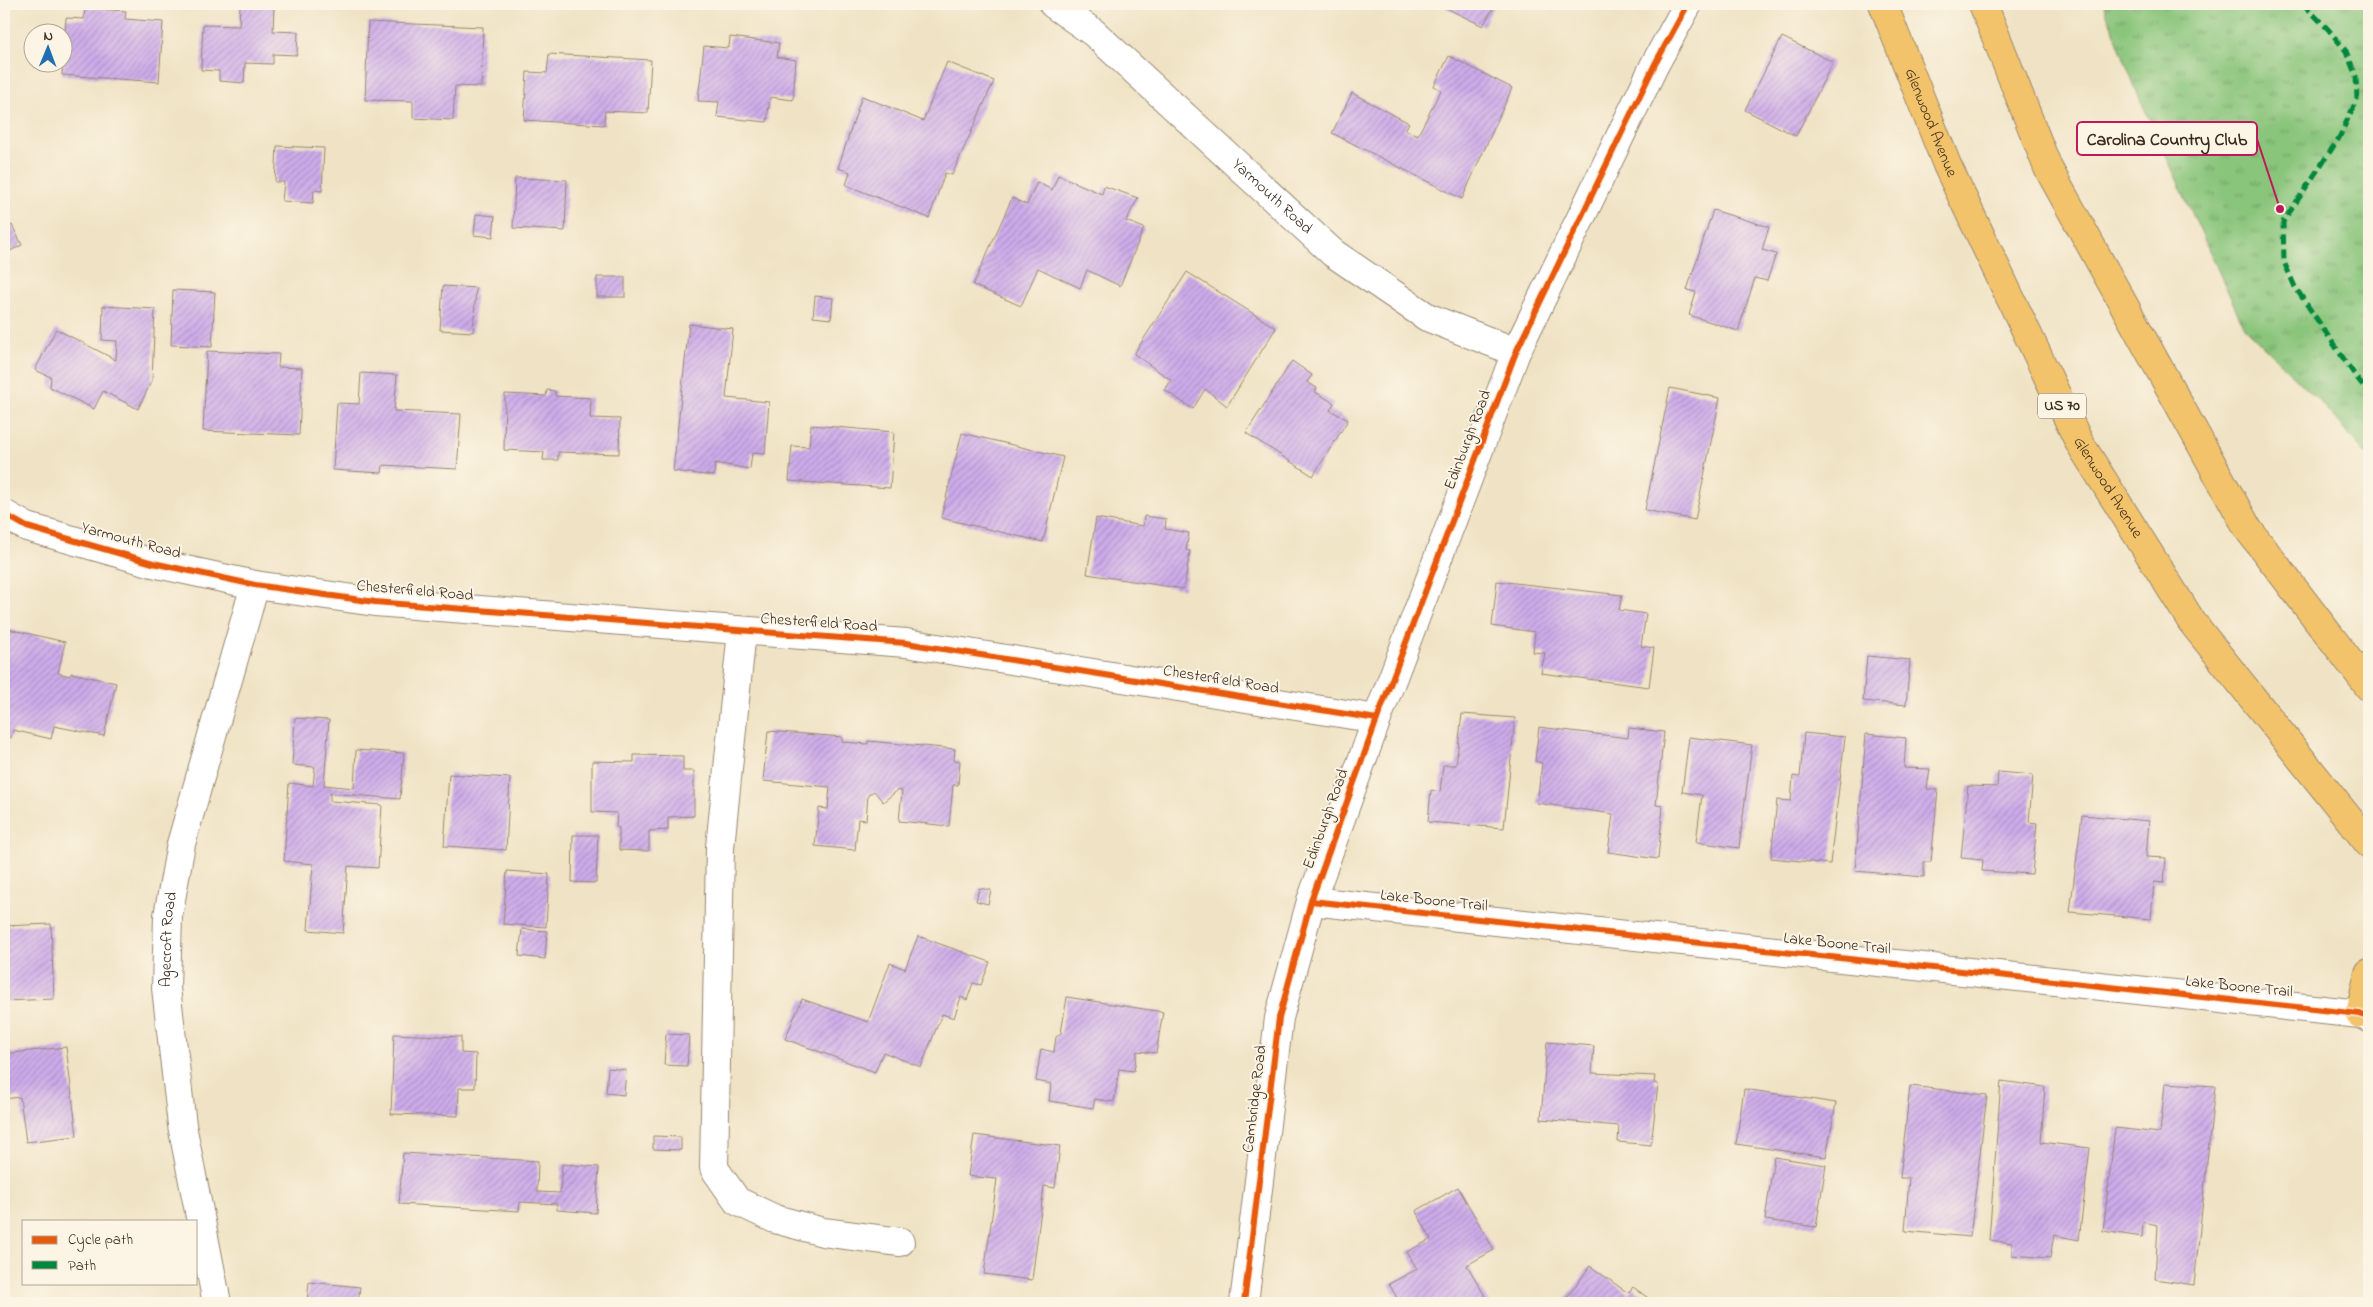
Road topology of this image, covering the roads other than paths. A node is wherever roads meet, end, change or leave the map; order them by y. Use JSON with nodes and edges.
{"nodes":[{"id":1,"x":1053,"y":4,"type":"edge"},
{"id":2,"x":1688,"y":4,"type":"edge"},
{"id":3,"x":1883,"y":4,"type":"edge"},
{"id":4,"x":1983,"y":4,"type":"edge"},
{"id":5,"x":1516,"y":352,"type":"junction"},
{"id":6,"x":4,"y":514,"type":"edge"},
{"id":7,"x":255,"y":585,"type":"junction"},
{"id":8,"x":742,"y":631,"type":"junction"},
{"id":9,"x":2369,"y":687,"type":"edge"},
{"id":10,"x":1377,"y":719,"type":"junction"},
{"id":11,"x":2369,"y":844,"type":"edge"},
{"id":12,"x":1311,"y":902,"type":"junction"},
{"id":13,"x":2369,"y":973,"type":"edge"},
{"id":14,"x":2364,"y":1016,"type":"edge"},
{"id":15,"x":900,"y":1242,"type":"dead end"},
{"id":16,"x":217,"y":1303,"type":"edge"},
{"id":17,"x":1244,"y":1303,"type":"edge"}],
"edges":[{"from":1,"to":5,"type":"street","name":"Yarmouth Road"},
{"from":2,"to":5,"type":"street","name":"Edinburgh Road"},
{"from":3,"to":11,"type":"main road","name":"Glenwood Avenue","number":"US 70"},
{"from":4,"to":9,"type":"main road"},
{"from":5,"to":10,"type":"street","name":"Edinburgh Road"},
{"from":6,"to":7,"type":"street","name":"Yarmouth Road"},
{"from":7,"to":8,"type":"street","name":"Chesterfield Road"},
{"from":7,"to":16,"type":"street","name":"Agecroft Road"},
{"from":8,"to":10,"type":"street","name":"Chesterfield Road"},
{"from":8,"to":15,"type":"street"},
{"from":10,"to":12,"type":"street","name":"Edinburgh Road"},
{"from":12,"to":14,"type":"street","name":"Lake Boone Trail"},
{"from":12,"to":17,"type":"street","name":"Cambridge Road"},
{"from":13,"to":14,"type":"main road"}]}
